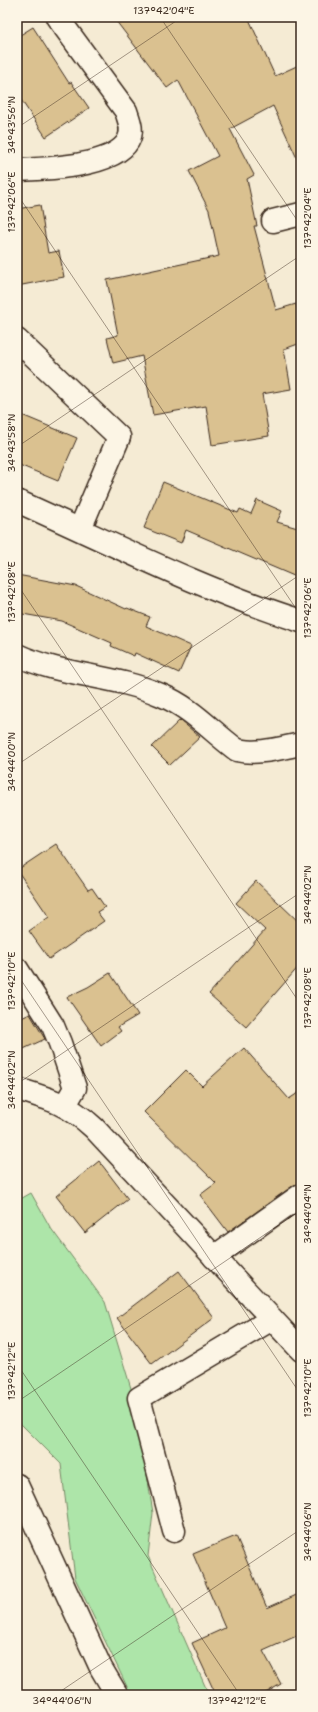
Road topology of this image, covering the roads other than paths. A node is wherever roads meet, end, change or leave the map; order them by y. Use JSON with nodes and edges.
{"nodes":[{"id":1,"x":57,"y":17,"type":"edge"},
{"id":2,"x":17,"y":170,"type":"edge"},
{"id":3,"x":301,"y":214,"type":"edge"},
{"id":4,"x":273,"y":221,"type":"dead end"},
{"id":5,"x":17,"y":340,"type":"edge"},
{"id":6,"x":17,"y":501,"type":"edge"},
{"id":7,"x":80,"y":529,"type":"junction"},
{"id":8,"x":301,"y":621,"type":"edge"},
{"id":9,"x":17,"y":655,"type":"edge"},
{"id":10,"x":301,"y":744,"type":"edge"},
{"id":11,"x":17,"y":969,"type":"edge"},
{"id":12,"x":17,"y":1089,"type":"edge"},
{"id":13,"x":65,"y":1105,"type":"junction"},
{"id":14,"x":301,"y":1195,"type":"edge"},
{"id":15,"x":214,"y":1257,"type":"junction"},
{"id":16,"x":272,"y":1319,"type":"junction"},
{"id":17,"x":301,"y":1350,"type":"edge"},
{"id":18,"x":17,"y":1485,"type":"edge"},
{"id":19,"x":174,"y":1531,"type":"dead end"},
{"id":20,"x":117,"y":1695,"type":"edge"}],
"edges":[{"from":1,"to":2,"type":"street"},
{"from":3,"to":4,"type":"street"},
{"from":5,"to":7,"type":"street"},
{"from":6,"to":7,"type":"street"},
{"from":7,"to":8,"type":"street"},
{"from":9,"to":10,"type":"street"},
{"from":11,"to":13,"type":"street"},
{"from":12,"to":13,"type":"street"},
{"from":13,"to":15,"type":"street"},
{"from":14,"to":15,"type":"street"},
{"from":15,"to":16,"type":"street"},
{"from":16,"to":17,"type":"street"},
{"from":16,"to":19,"type":"street"},
{"from":18,"to":20,"type":"street"}]}
